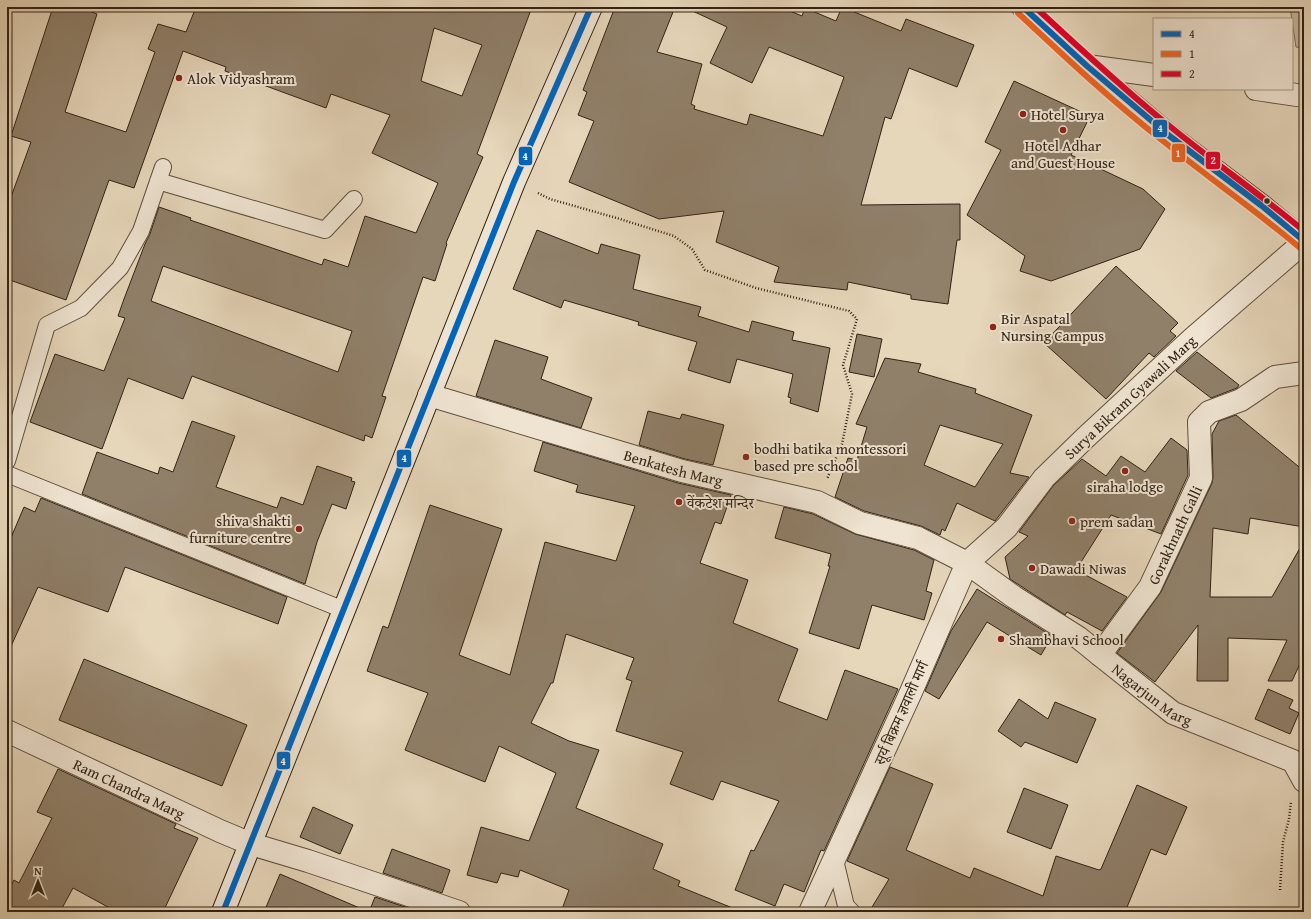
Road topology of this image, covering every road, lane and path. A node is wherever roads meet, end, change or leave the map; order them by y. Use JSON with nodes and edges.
{"nodes":[{"id":1,"x":591,"y":7,"type":"edge"},
{"id":2,"x":1023,"y":7,"type":"edge"},
{"id":3,"x":1087,"y":66,"type":"junction"},
{"id":4,"x":1153,"y":75,"type":"edge"},
{"id":5,"x":1263,"y":90,"type":"edge"},
{"id":6,"x":1304,"y":96,"type":"edge"},
{"id":7,"x":514,"y":182,"type":"junction"},
{"id":8,"x":354,"y":199,"type":"dead end"},
{"id":9,"x":1304,"y":241,"type":"edge"},
{"id":10,"x":1304,"y":373,"type":"edge"},
{"id":11,"x":429,"y":395,"type":"junction"},
{"id":12,"x":7,"y":461,"type":"edge"},
{"id":13,"x":7,"y":474,"type":"edge"},
{"id":14,"x":817,"y":502,"type":"junction"},
{"id":15,"x":967,"y":562,"type":"junction"},
{"id":16,"x":344,"y":610,"type":"junction"},
{"id":17,"x":1100,"y":655,"type":"junction"},
{"id":18,"x":7,"y":731,"type":"edge"},
{"id":19,"x":1304,"y":781,"type":"edge"},
{"id":20,"x":1289,"y":819,"type":"dead end"},
{"id":21,"x":251,"y":844,"type":"junction"},
{"id":22,"x":835,"y":860,"type":"junction"},
{"id":23,"x":1280,"y":890,"type":"dead end"},
{"id":24,"x":223,"y":912,"type":"edge"},
{"id":25,"x":459,"y":912,"type":"edge"},
{"id":26,"x":810,"y":912,"type":"edge"},
{"id":27,"x":852,"y":912,"type":"edge"}],
"edges":[{"from":1,"to":7,"type":"street"},
{"from":2,"to":3,"type":"highway"},
{"from":3,"to":4,"type":"street"},
{"from":3,"to":9,"type":"highway"},
{"from":5,"to":6,"type":"street"},
{"from":7,"to":11,"type":"street"},
{"from":7,"to":14,"type":"path"},
{"from":8,"to":12,"type":"lane"},
{"from":9,"to":15,"type":"street","name":"Surya Bikram Gyawali Marg"},
{"from":10,"to":17,"type":"street","name":"Gorakhnath Galli"},
{"from":11,"to":14,"type":"street","name":"Benkatesh Marg"},
{"from":11,"to":16,"type":"street"},
{"from":13,"to":16,"type":"lane"},
{"from":14,"to":15,"type":"street","name":"Benkatesh Marg"},
{"from":15,"to":17,"type":"street","name":"Nagarjun Marg"},
{"from":15,"to":22,"type":"street","name":"सूर्य बिक्रम ज्ञवाली मार्ग"},
{"from":16,"to":21,"type":"street"},
{"from":17,"to":19,"type":"street","name":"Nagarjun Marg"},
{"from":18,"to":21,"type":"street","name":"Ram Chandra Marg"},
{"from":20,"to":23,"type":"path"},
{"from":21,"to":24,"type":"street"},
{"from":21,"to":25,"type":"street","name":"Ram Chandra Marg"},
{"from":22,"to":26,"type":"street","name":"सूर्य बिक्रम ज्ञवाली मार्ग"},
{"from":22,"to":27,"type":"lane"}]}
